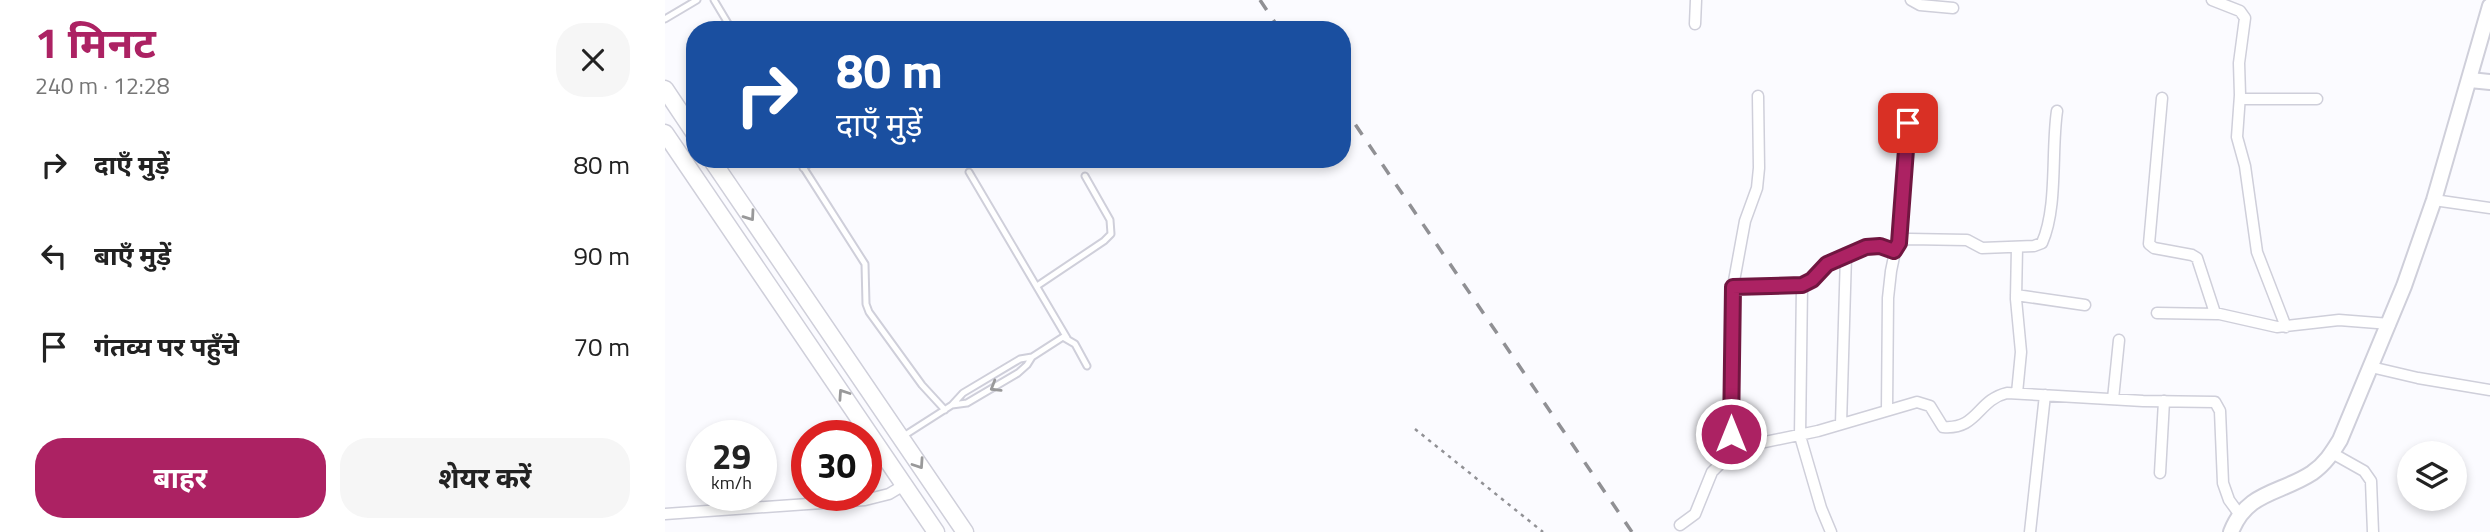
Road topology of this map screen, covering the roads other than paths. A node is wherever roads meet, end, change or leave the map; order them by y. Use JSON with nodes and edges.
{"nodes":[{"id":1,"x":697,"y":0,"type":"edge"},
{"id":2,"x":714,"y":0,"type":"edge"},
{"id":3,"x":1696,"y":0,"type":"edge"},
{"id":4,"x":1911,"y":0,"type":"edge"},
{"id":5,"x":2212,"y":0,"type":"edge"},
{"id":6,"x":2490,"y":6,"type":"edge"},
{"id":7,"x":1953,"y":8,"type":"dead end"},
{"id":8,"x":665,"y":19,"type":"edge"},
{"id":9,"x":727,"y":21,"type":"edge"},
{"id":10,"x":1695,"y":24,"type":"dead end"},
{"id":11,"x":2470,"y":80,"type":"junction"},
{"id":12,"x":2490,"y":82,"type":"edge"},
{"id":13,"x":665,"y":89,"type":"edge"},
{"id":14,"x":1759,"y":96,"type":"dead end"},
{"id":15,"x":2162,"y":97,"type":"dead end"},
{"id":16,"x":2240,"y":99,"type":"junction"},
{"id":17,"x":2317,"y":99,"type":"dead end"},
{"id":18,"x":2057,"y":111,"type":"dead end"},
{"id":19,"x":665,"y":117,"type":"edge"},
{"id":20,"x":686,"y":120,"type":"edge"},
{"id":21,"x":1908,"y":123,"type":"dead end"},
{"id":22,"x":665,"y":133,"type":"edge"},
{"id":23,"x":686,"y":148,"type":"edge"},
{"id":24,"x":686,"y":164,"type":"edge"},
{"id":25,"x":689,"y":168,"type":"edge"},
{"id":26,"x":699,"y":168,"type":"edge"},
{"id":27,"x":717,"y":168,"type":"edge"},
{"id":28,"x":803,"y":168,"type":"edge"},
{"id":29,"x":969,"y":172,"type":"dead end"},
{"id":30,"x":1085,"y":176,"type":"dead end"},
{"id":31,"x":2434,"y":200,"type":"junction"},
{"id":32,"x":2490,"y":208,"type":"edge"},
{"id":33,"x":1896,"y":247,"type":"junction"},
{"id":34,"x":2017,"y":247,"type":"junction"},
{"id":35,"x":1846,"y":255,"type":"junction"},
{"id":36,"x":1802,"y":285,"type":"junction"},
{"id":37,"x":769,"y":286,"type":"junction"},
{"id":38,"x":1037,"y":286,"type":"junction"},
{"id":39,"x":1733,"y":287,"type":"junction"},
{"id":40,"x":2016,"y":295,"type":"junction"},
{"id":41,"x":2085,"y":305,"type":"dead end"},
{"id":42,"x":2157,"y":313,"type":"dead end"},
{"id":43,"x":2217,"y":314,"type":"junction"},
{"id":44,"x":2390,"y":324,"type":"junction"},
{"id":45,"x":2287,"y":327,"type":"junction"},
{"id":46,"x":1067,"y":338,"type":"junction"},
{"id":47,"x":2119,"y":340,"type":"dead end"},
{"id":48,"x":1032,"y":357,"type":"junction"},
{"id":49,"x":1087,"y":366,"type":"dead end"},
{"id":50,"x":2371,"y":367,"type":"junction"},
{"id":51,"x":2490,"y":390,"type":"edge"},
{"id":52,"x":2017,"y":393,"type":"junction"},
{"id":53,"x":2045,"y":396,"type":"junction"},
{"id":54,"x":2113,"y":399,"type":"junction"},
{"id":55,"x":2164,"y":401,"type":"junction"},
{"id":56,"x":952,"y":405,"type":"junction"},
{"id":57,"x":945,"y":410,"type":"junction"},
{"id":58,"x":1887,"y":410,"type":"junction"},
{"id":59,"x":1841,"y":424,"type":"junction"},
{"id":60,"x":1800,"y":436,"type":"junction"},
{"id":61,"x":901,"y":438,"type":"junction"},
{"id":62,"x":1729,"y":453,"type":"junction"},
{"id":63,"x":2332,"y":453,"type":"junction"},
{"id":64,"x":2160,"y":473,"type":"dead end"},
{"id":65,"x":904,"y":485,"type":"junction"},
{"id":66,"x":665,"y":514,"type":"edge"},
{"id":67,"x":2240,"y":515,"type":"junction"},
{"id":68,"x":1680,"y":525,"type":"dead end"},
{"id":69,"x":936,"y":532,"type":"edge"},
{"id":70,"x":965,"y":532,"type":"edge"},
{"id":71,"x":1831,"y":532,"type":"edge"},
{"id":72,"x":2030,"y":532,"type":"edge"},
{"id":73,"x":2231,"y":532,"type":"edge"},
{"id":74,"x":2373,"y":532,"type":"edge"}],
"edges":[{"from":1,"to":8,"type":"lane"},
{"from":2,"to":9,"type":"lane"},
{"from":3,"to":10,"type":"street"},
{"from":4,"to":7,"type":"street"},
{"from":5,"to":16,"type":"street"},
{"from":6,"to":11,"type":"street"},
{"from":11,"to":12,"type":"street"},
{"from":11,"to":31,"type":"street"},
{"from":13,"to":20,"type":"main road"},
{"from":14,"to":39,"type":"street"},
{"from":15,"to":43,"type":"street"},
{"from":16,"to":17,"type":"street"},
{"from":16,"to":45,"type":"street"},
{"from":18,"to":34,"type":"street"},
{"from":19,"to":23,"type":"main road"},
{"from":21,"to":33,"type":"street"},
{"from":22,"to":24,"type":"main road"},
{"from":25,"to":37,"type":"main road"},
{"from":26,"to":37,"type":"main road"},
{"from":27,"to":61,"type":"main road","one_way":true},
{"from":28,"to":57,"type":"lane"},
{"from":29,"to":38,"type":"lane"},
{"from":30,"to":38,"type":"lane"},
{"from":31,"to":32,"type":"street"},
{"from":31,"to":44,"type":"street"},
{"from":33,"to":34,"type":"street"},
{"from":33,"to":35,"type":"street"},
{"from":33,"to":58,"type":"street"},
{"from":34,"to":40,"type":"street"},
{"from":35,"to":36,"type":"street"},
{"from":35,"to":59,"type":"street"},
{"from":36,"to":39,"type":"street"},
{"from":36,"to":60,"type":"street"},
{"from":65,"to":37,"type":"main road","one_way":true},
{"from":38,"to":46,"type":"lane"},
{"from":39,"to":62,"type":"street"},
{"from":40,"to":41,"type":"street"},
{"from":40,"to":52,"type":"street"},
{"from":42,"to":43,"type":"street"},
{"from":43,"to":45,"type":"street"},
{"from":44,"to":45,"type":"street"},
{"from":44,"to":50,"type":"street"},
{"from":46,"to":48,"type":"lane"},
{"from":46,"to":49,"type":"lane"},
{"from":47,"to":54,"type":"street"},
{"from":48,"to":56,"type":"lane"},
{"from":48,"to":56,"type":"lane","one_way":true},
{"from":50,"to":51,"type":"street"},
{"from":50,"to":63,"type":"street"},
{"from":52,"to":53,"type":"street"},
{"from":52,"to":58,"type":"street"},
{"from":53,"to":54,"type":"street"},
{"from":53,"to":72,"type":"street"},
{"from":54,"to":55,"type":"street"},
{"from":55,"to":64,"type":"street"},
{"from":55,"to":67,"type":"street"},
{"from":56,"to":57,"type":"lane"},
{"from":57,"to":61,"type":"lane"},
{"from":58,"to":59,"type":"street"},
{"from":59,"to":60,"type":"street"},
{"from":60,"to":62,"type":"street"},
{"from":60,"to":71,"type":"street"},
{"from":61,"to":70,"type":"main road","one_way":true},
{"from":62,"to":68,"type":"street"},
{"from":63,"to":67,"type":"street"},
{"from":63,"to":74,"type":"street"},
{"from":65,"to":66,"type":"street"},
{"from":65,"to":69,"type":"main road"},
{"from":67,"to":73,"type":"street"}]}
